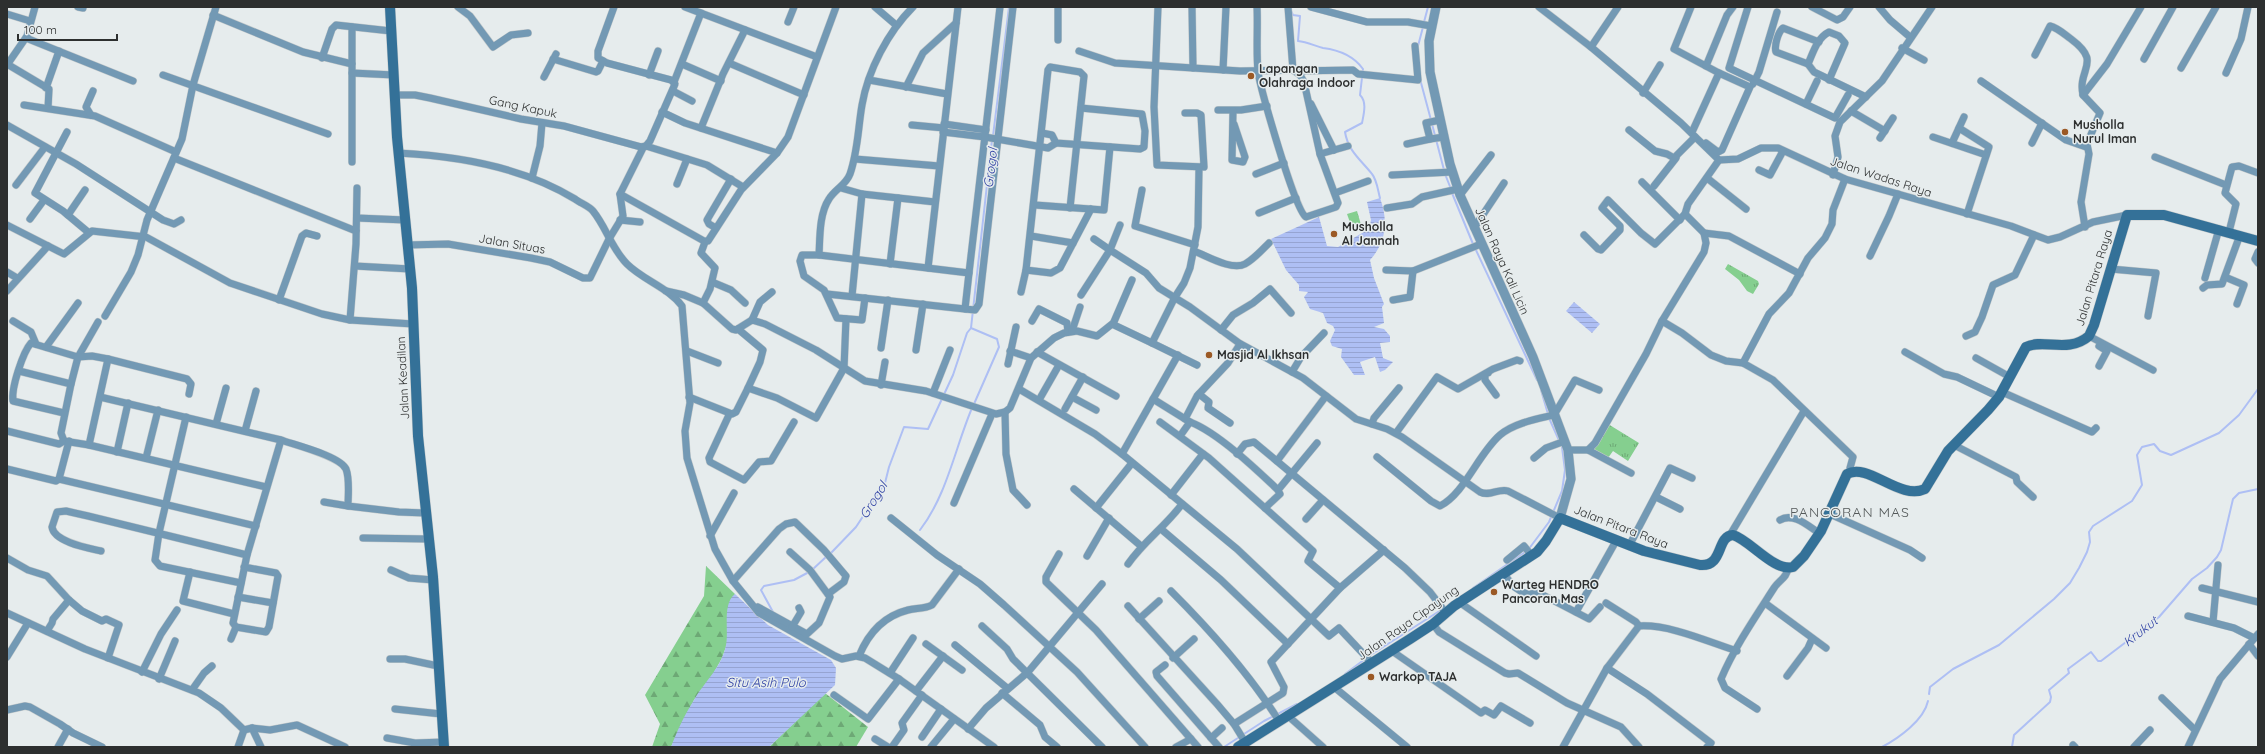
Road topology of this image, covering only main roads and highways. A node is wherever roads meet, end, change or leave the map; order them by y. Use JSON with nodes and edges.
{"nodes":[{"id":1,"x":390,"y":7,"type":"edge"},
{"id":2,"x":2258,"y":241,"type":"edge"},
{"id":3,"x":1557,"y":517,"type":"joint"},
{"id":4,"x":1243,"y":744,"type":"edge"},
{"id":5,"x":444,"y":745,"type":"edge"}],
"edges":[{"from":1,"to":5,"type":"main road","name":"Jalan Keadilan"},
{"from":2,"to":3,"type":"main road","name":"Jalan Pitara Raya"},
{"from":3,"to":4,"type":"main road","name":"Jalan Raya Cipayung"}]}
